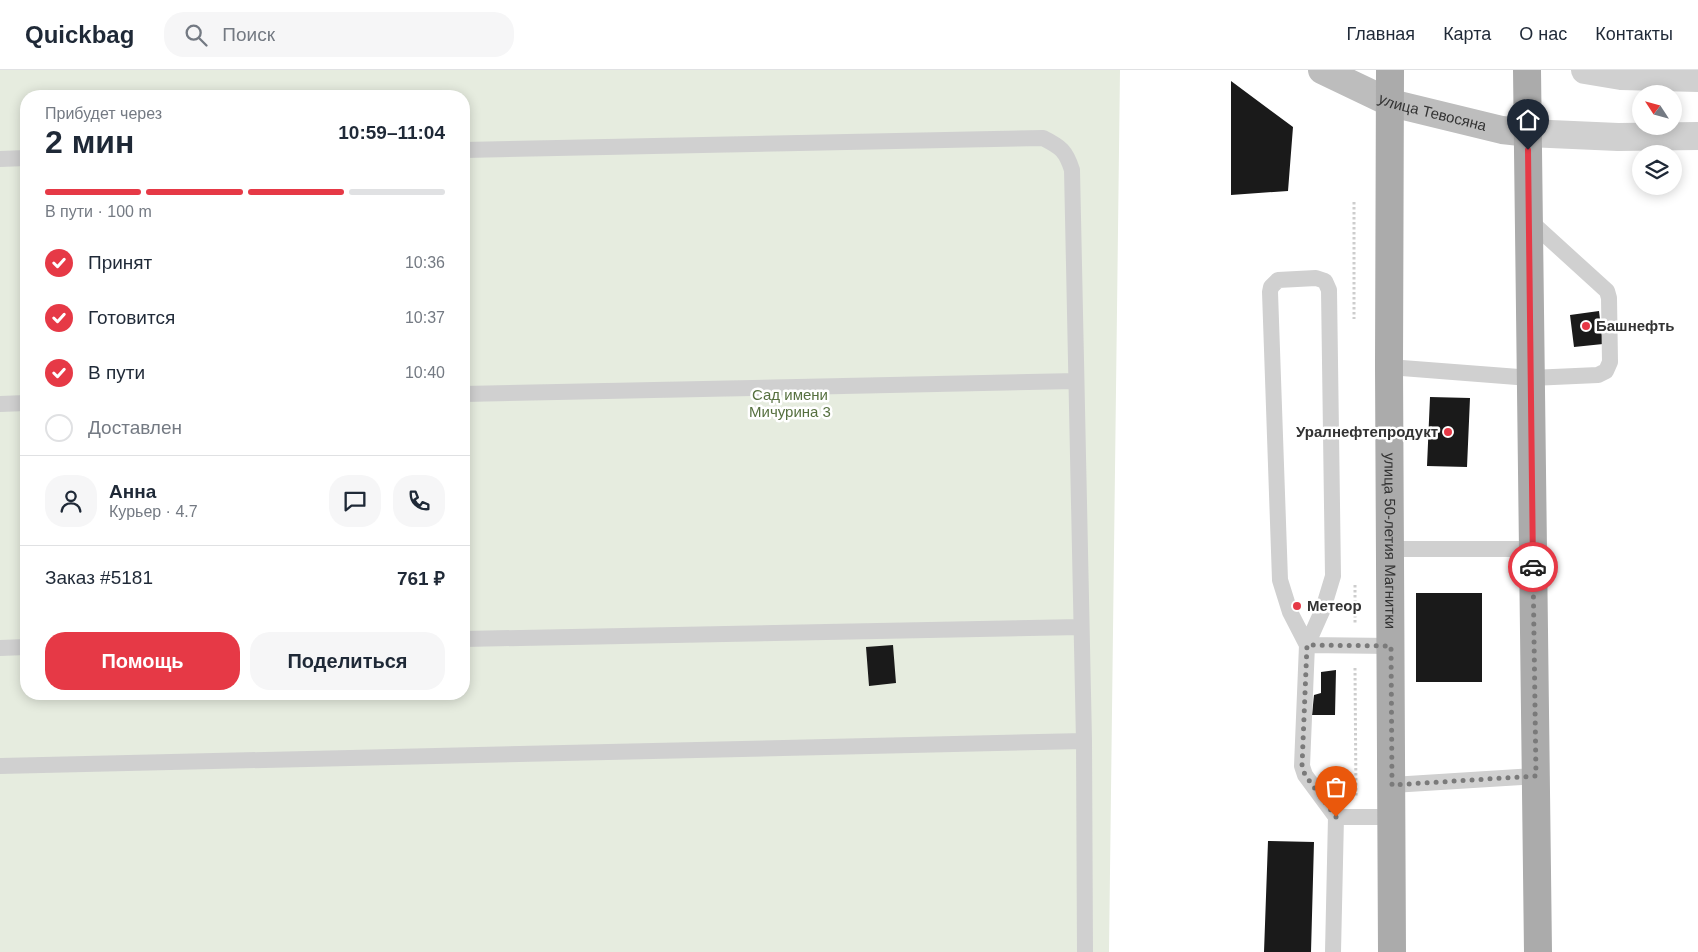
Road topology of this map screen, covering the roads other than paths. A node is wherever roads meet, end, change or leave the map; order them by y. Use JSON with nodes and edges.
{"nodes":[{"id":1,"x":1322,"y":70,"type":"edge"},
{"id":2,"x":1390,"y":70,"type":"edge"},
{"id":3,"x":1527,"y":70,"type":"edge"},
{"id":4,"x":1585,"y":70,"type":"edge"},
{"id":5,"x":1698,"y":78,"type":"edge"},
{"id":6,"x":1391,"y":103,"type":"junction"},
{"id":7,"x":1528,"y":133,"type":"junction"},
{"id":8,"x":1698,"y":136,"type":"edge"},
{"id":9,"x":470,"y":150,"type":"edge"},
{"id":10,"x":20,"y":158,"type":"edge"},
{"id":11,"x":0,"y":159,"type":"edge"},
{"id":12,"x":1530,"y":221,"type":"junction"},
{"id":13,"x":1389,"y":367,"type":"junction"},
{"id":14,"x":1531,"y":378,"type":"junction"},
{"id":15,"x":1076,"y":381,"type":"junction"},
{"id":16,"x":470,"y":394,"type":"edge"},
{"id":17,"x":20,"y":403,"type":"edge"},
{"id":18,"x":0,"y":404,"type":"edge"},
{"id":19,"x":1533,"y":548,"type":"junction"},
{"id":20,"x":1390,"y":549,"type":"junction"},
{"id":21,"x":1081,"y":627,"type":"junction"},
{"id":22,"x":470,"y":639,"type":"edge"},
{"id":23,"x":1307,"y":645,"type":"junction"},
{"id":24,"x":1391,"y":646,"type":"junction"},
{"id":25,"x":20,"y":647,"type":"edge"},
{"id":26,"x":0,"y":648,"type":"edge"},
{"id":27,"x":1084,"y":742,"type":"junction"},
{"id":28,"x":0,"y":766,"type":"edge"},
{"id":29,"x":1536,"y":776,"type":"junction"},
{"id":30,"x":1392,"y":785,"type":"junction"},
{"id":31,"x":1336,"y":817,"type":"junction"},
{"id":32,"x":1392,"y":817,"type":"junction"},
{"id":33,"x":1085,"y":952,"type":"edge"},
{"id":34,"x":1333,"y":952,"type":"edge"},
{"id":35,"x":1392,"y":952,"type":"edge"},
{"id":36,"x":1538,"y":952,"type":"edge"}],
"edges":[{"from":1,"to":6,"type":"main road","name":"улица Тевосяна"},
{"from":2,"to":6,"type":"main road","name":"улица 50-летия Магнитки"},
{"from":3,"to":7,"type":"main road"},
{"from":4,"to":5,"type":"street"},
{"from":6,"to":7,"type":"main road","name":"улица Тевосяна"},
{"from":6,"to":13,"type":"main road","name":"улица 50-летия Магнитки"},
{"from":7,"to":8,"type":"street","name":"улица Тевосяна"},
{"from":7,"to":12,"type":"main road"},
{"from":9,"to":15,"type":"lane"},
{"from":10,"to":11,"type":"lane"},
{"from":12,"to":14,"type":"main road"},
{"from":12,"to":14,"type":"lane"},
{"from":13,"to":14,"type":"lane"},
{"from":13,"to":20,"type":"main road","name":"улица 50-летия Магнитки"},
{"from":14,"to":19,"type":"main road"},
{"from":15,"to":16,"type":"lane"},
{"from":15,"to":21,"type":"lane"},
{"from":17,"to":18,"type":"lane"},
{"from":19,"to":20,"type":"lane"},
{"from":19,"to":29,"type":"main road"},
{"from":20,"to":24,"type":"main road","name":"улица 50-летия Магнитки"},
{"from":21,"to":22,"type":"lane"},
{"from":21,"to":27,"type":"lane"},
{"from":23,"to":23,"type":"lane"},
{"from":23,"to":24,"type":"lane"},
{"from":23,"to":31,"type":"lane"},
{"from":24,"to":30,"type":"main road","name":"улица 50-летия Магнитки"},
{"from":25,"to":26,"type":"lane"},
{"from":27,"to":28,"type":"lane"},
{"from":27,"to":33,"type":"lane"},
{"from":29,"to":30,"type":"lane"},
{"from":29,"to":36,"type":"main road"},
{"from":30,"to":32,"type":"main road","name":"улица 50-летия Магнитки"},
{"from":31,"to":32,"type":"lane"},
{"from":31,"to":34,"type":"lane"},
{"from":32,"to":35,"type":"main road","name":"улица 50-летия Магнитки"}]}
